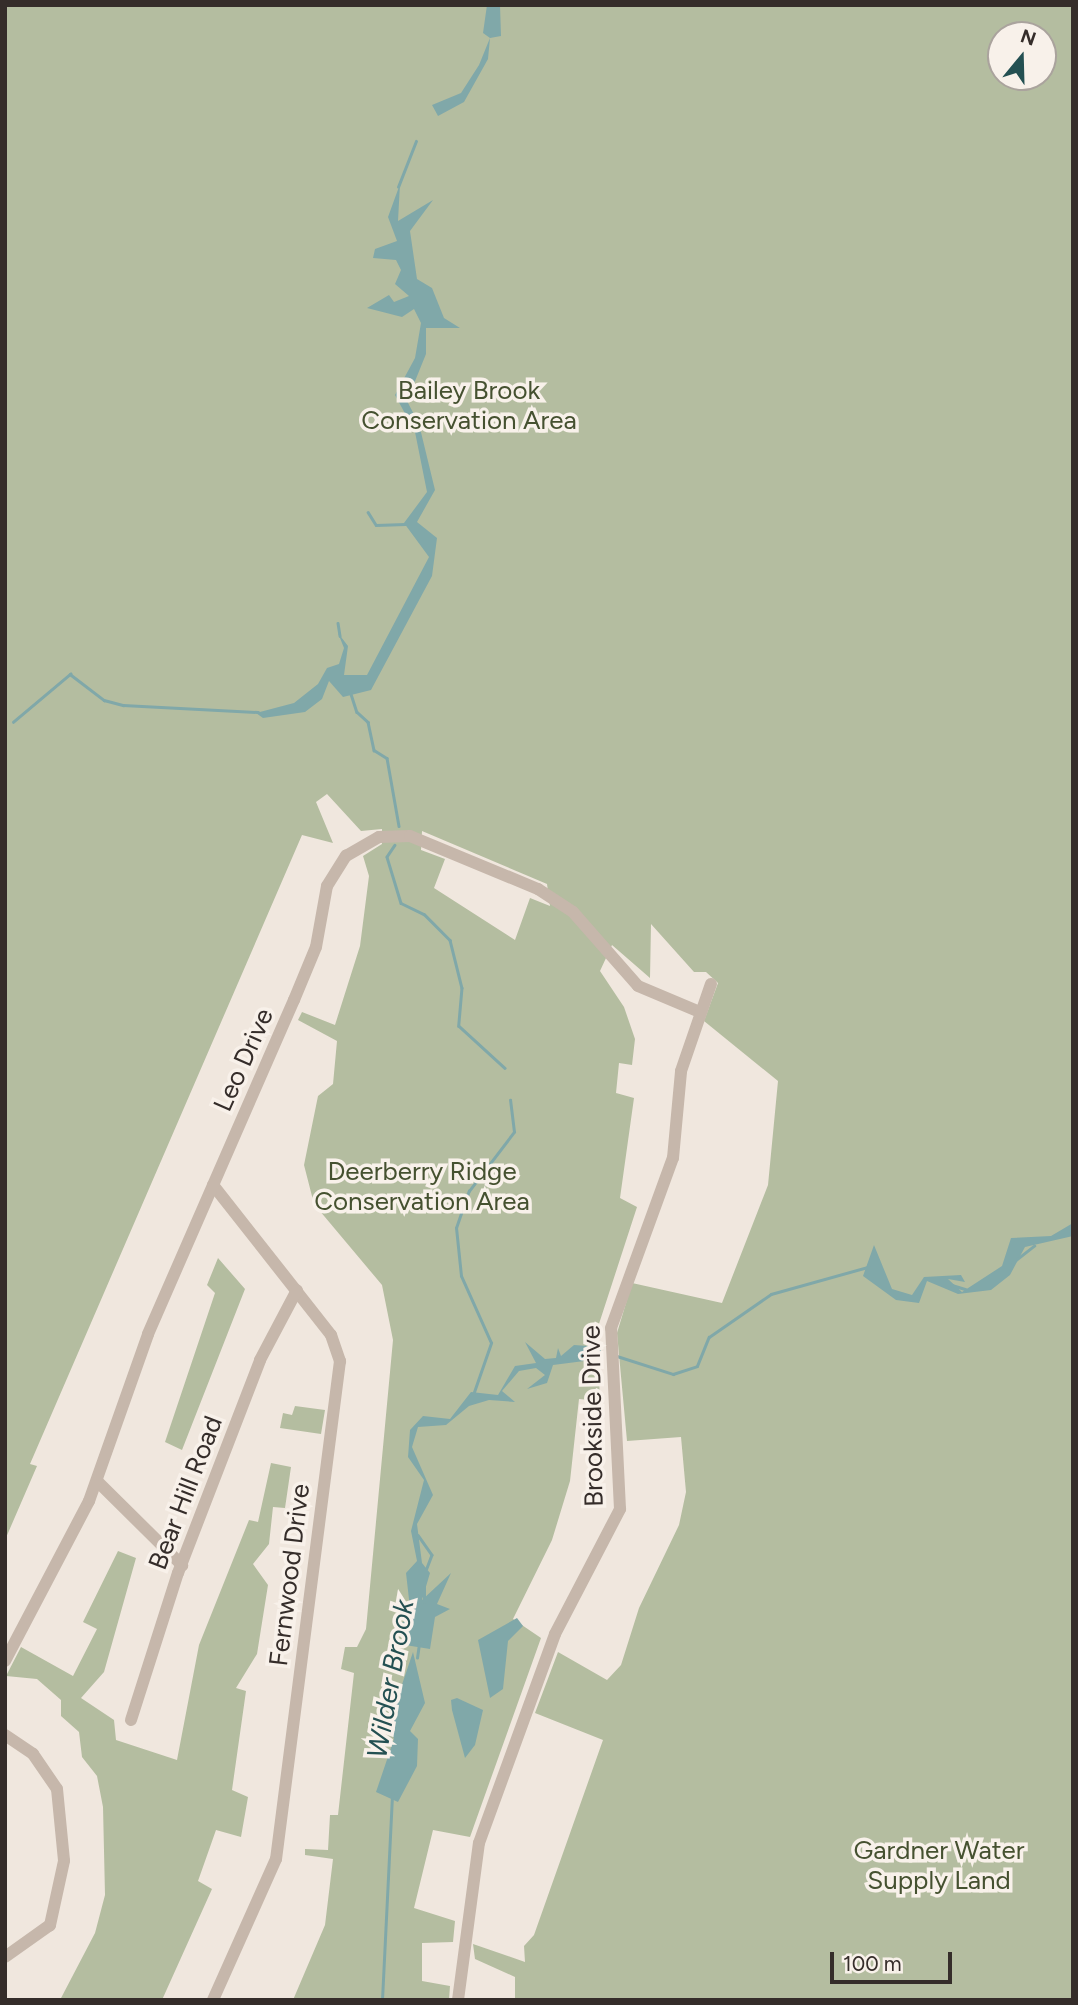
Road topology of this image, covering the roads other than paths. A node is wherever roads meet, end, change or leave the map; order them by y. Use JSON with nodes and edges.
{"nodes":[{"id":1,"x":711,"y":984,"type":"dead end"},
{"id":2,"x":700,"y":1012,"type":"junction"},
{"id":3,"x":213,"y":1185,"type":"junction"},
{"id":4,"x":297,"y":1290,"type":"junction"},
{"id":5,"x":97,"y":1481,"type":"junction"},
{"id":6,"x":182,"y":1564,"type":"junction"},
{"id":7,"x":5,"y":1661,"type":"edge"},
{"id":8,"x":131,"y":1720,"type":"dead end"},
{"id":9,"x":5,"y":1735,"type":"edge"},
{"id":10,"x":5,"y":1957,"type":"edge"},
{"id":11,"x":213,"y":2000,"type":"edge"},
{"id":12,"x":458,"y":2000,"type":"edge"}],
"edges":[{"from":1,"to":2,"type":"street","name":"Brookside Drive"},
{"from":2,"to":3,"type":"street","name":"Leo Drive"},
{"from":2,"to":12,"type":"street","name":"Brookside Drive"},
{"from":3,"to":4,"type":"street","name":"Fernwood Drive"},
{"from":3,"to":5,"type":"street","name":"Leo Drive"},
{"from":4,"to":6,"type":"street","name":"Bear Hill Road"},
{"from":4,"to":11,"type":"street","name":"Fernwood Drive"},
{"from":5,"to":6,"type":"street"},
{"from":5,"to":7,"type":"street","name":"Leo Drive"},
{"from":6,"to":8,"type":"street","name":"Bear Hill Road"},
{"from":9,"to":10,"type":"street"}]}
